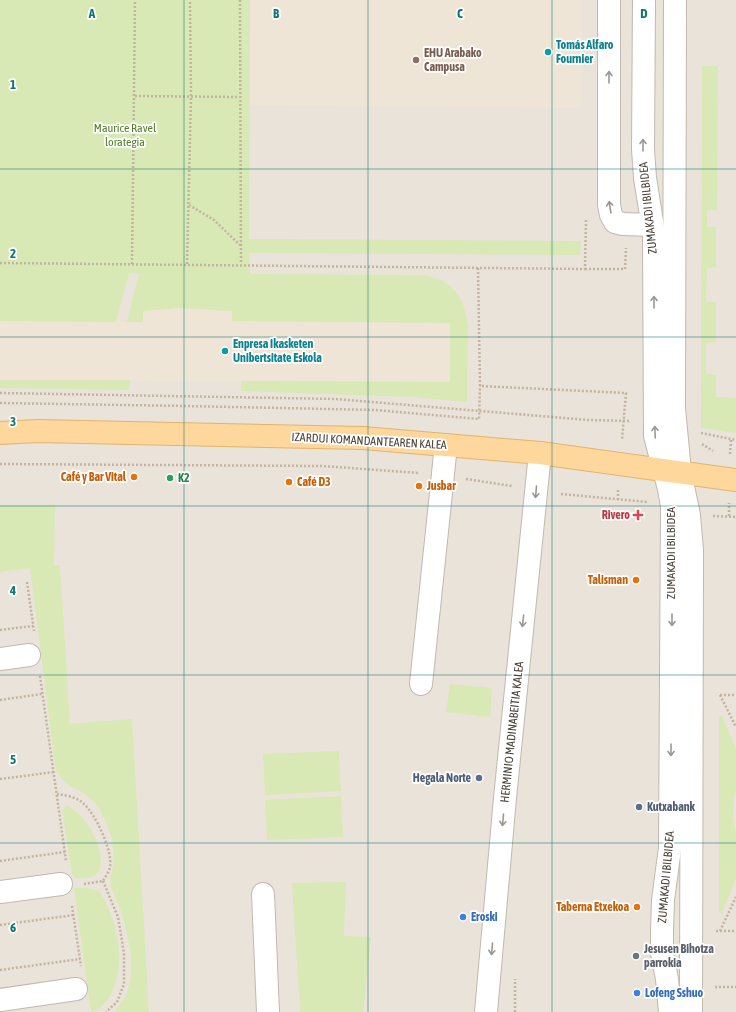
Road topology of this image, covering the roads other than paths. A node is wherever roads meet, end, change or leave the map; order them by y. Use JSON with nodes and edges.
{"nodes":[{"id":1,"x":609,"y":0,"type":"edge"},
{"id":2,"x":644,"y":0,"type":"edge"},
{"id":3,"x":675,"y":0,"type":"edge"},
{"id":4,"x":652,"y":225,"type":"junction"},
{"id":5,"x":0,"y":433,"type":"edge"},
{"id":6,"x":446,"y":445,"type":"junction"},
{"id":7,"x":540,"y":453,"type":"junction"},
{"id":8,"x":672,"y":471,"type":"junction"},
{"id":9,"x":736,"y":480,"type":"edge"},
{"id":10,"x":680,"y":515,"type":"junction"},
{"id":11,"x":0,"y":660,"type":"edge"},
{"id":12,"x":34,"y":663,"type":"road end"},
{"id":13,"x":421,"y":684,"type":"dead end"},
{"id":14,"x":66,"y":883,"type":"road end"},
{"id":15,"x":0,"y":892,"type":"edge"},
{"id":16,"x":263,"y":894,"type":"dead end"},
{"id":17,"x":76,"y":989,"type":"dead end"},
{"id":18,"x":0,"y":1000,"type":"edge"},
{"id":19,"x":268,"y":1012,"type":"edge"},
{"id":20,"x":486,"y":1012,"type":"edge"},
{"id":21,"x":670,"y":1012,"type":"edge"},
{"id":22,"x":692,"y":1012,"type":"edge"}],
"edges":[{"from":4,"to":1,"type":"street","one_way":true},
{"from":4,"to":2,"type":"street","name":"ZUMAKADI IBILBIDEA","one_way":true},
{"from":3,"to":8,"type":"street","name":"ZUMAKADI IBILBIDEA"},
{"from":8,"to":4,"type":"street","name":"ZUMAKADI IBILBIDEA","one_way":true},
{"from":5,"to":6,"type":"main road","name":"IZARDUI KOMANDANTEAREN KALEA"},
{"from":6,"to":7,"type":"main road","name":"IZARDUI KOMANDANTEAREN KALEA"},
{"from":6,"to":13,"type":"street"},
{"from":7,"to":8,"type":"main road","name":"IZARDUI KOMANDANTEAREN KALEA"},
{"from":7,"to":20,"type":"street","name":"HERMINIO MADINABEITIA KALEA","one_way":true},
{"from":8,"to":9,"type":"main road","name":"IZARDUI KOMANDANTEAREN KALEA"},
{"from":8,"to":10,"type":"street","name":"ZUMAKADI IBILBIDEA"},
{"from":10,"to":21,"type":"street","name":"ZUMAKADI IBILBIDEA","one_way":true},
{"from":10,"to":22,"type":"street","name":"ZUMAKADI IBILBIDEA"},
{"from":11,"to":12,"type":"street"},
{"from":14,"to":15,"type":"street"},
{"from":16,"to":19,"type":"street"},
{"from":17,"to":18,"type":"street"}]}
